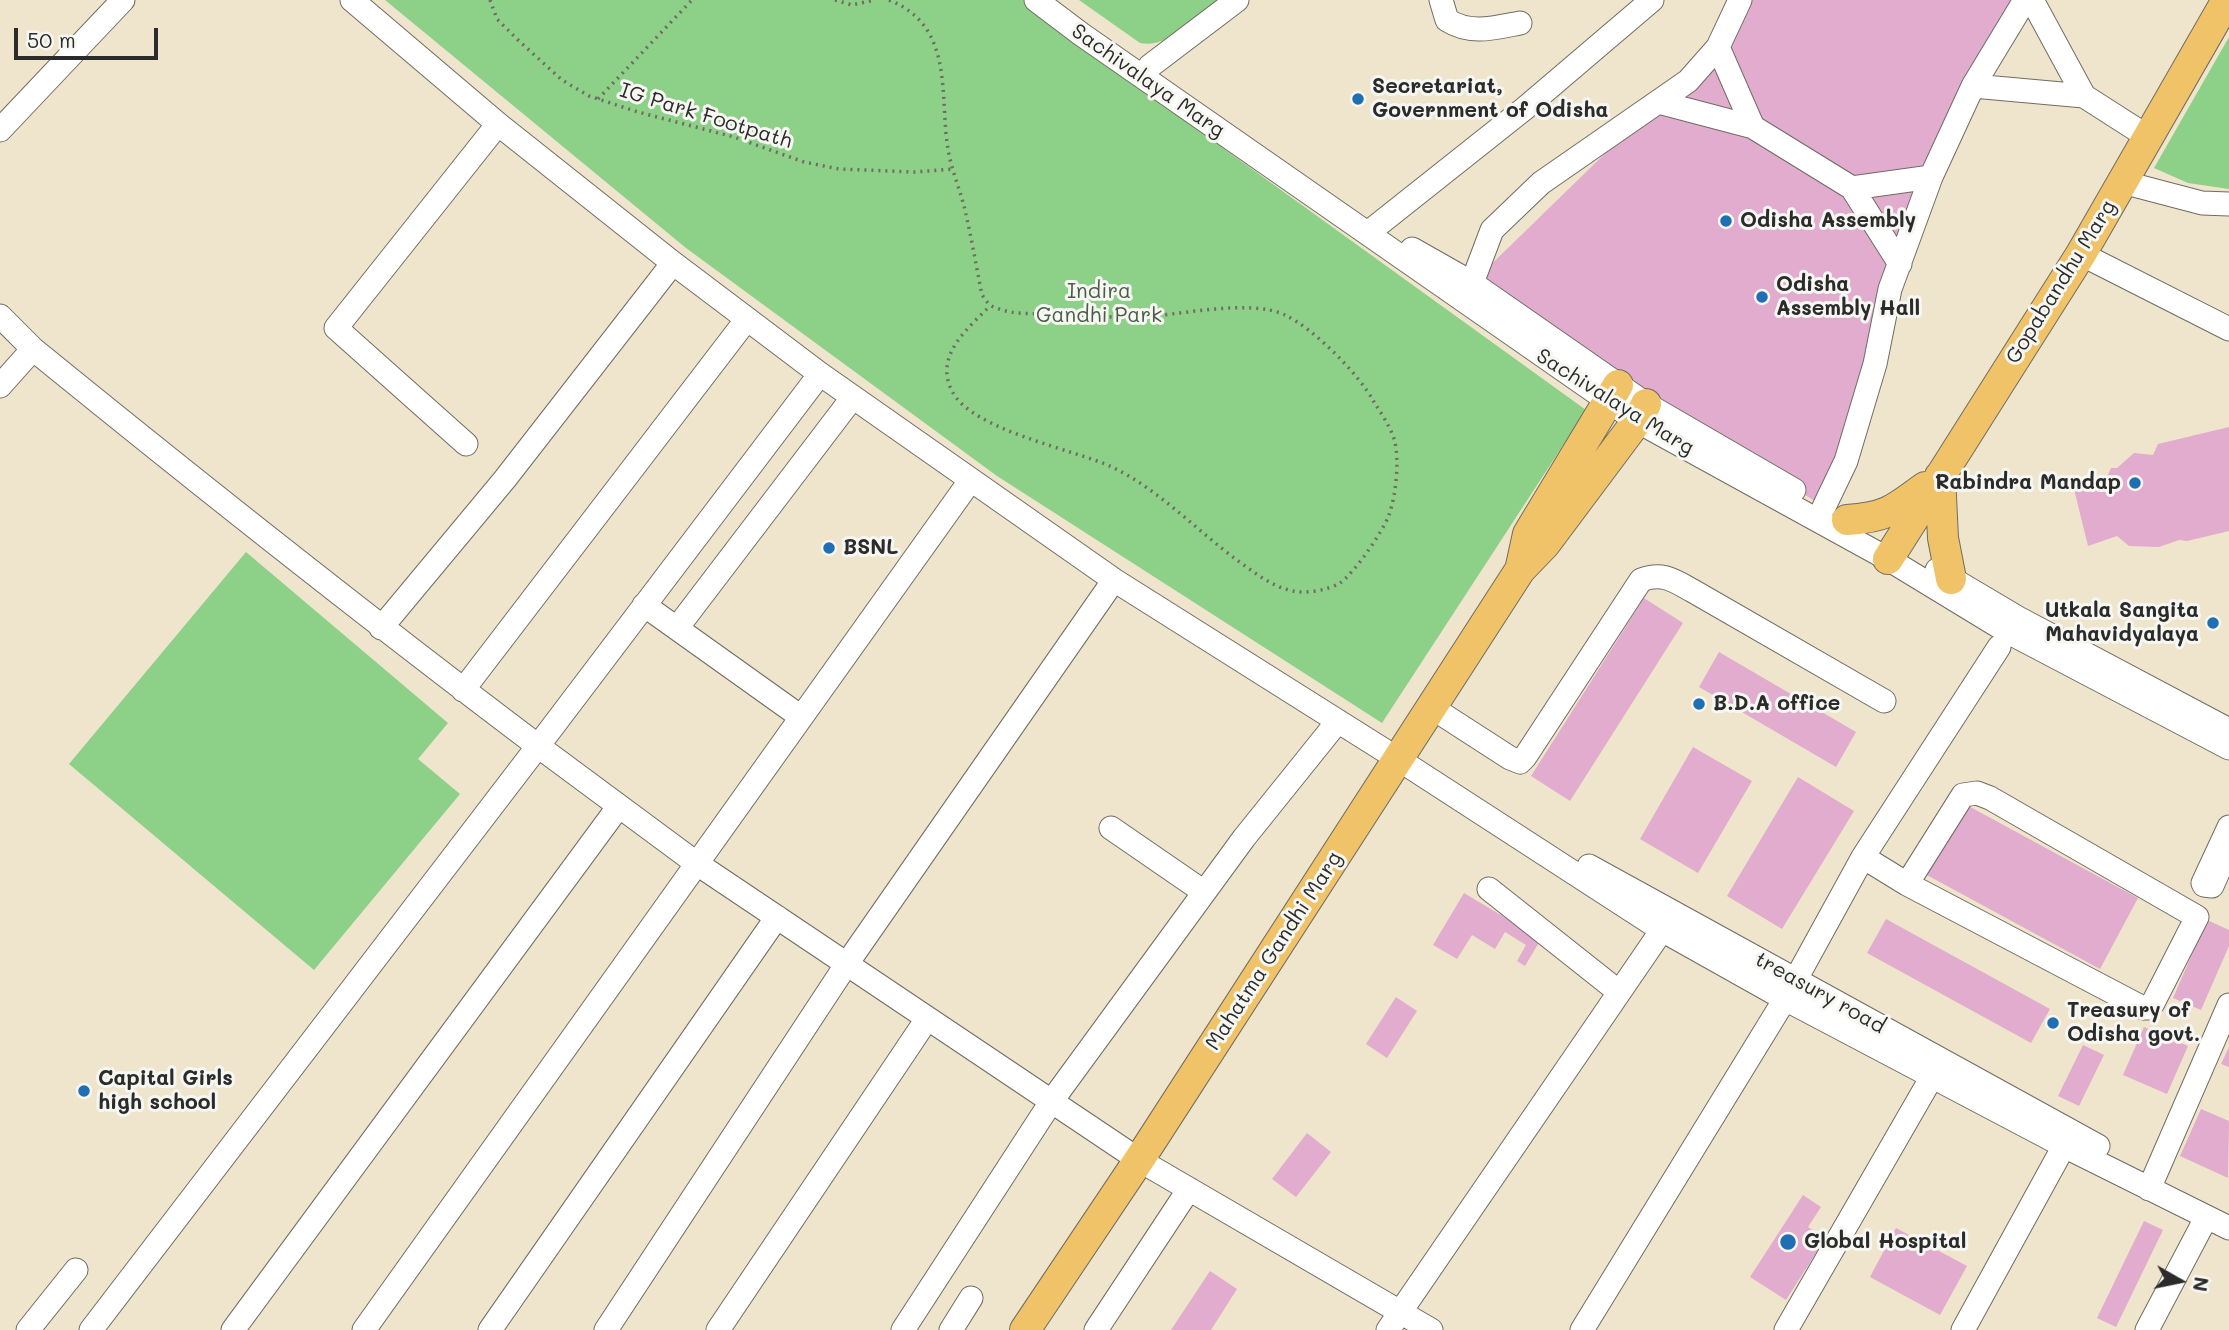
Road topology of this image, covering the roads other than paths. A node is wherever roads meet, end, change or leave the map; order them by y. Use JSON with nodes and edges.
{"nodes":[{"id":1,"x":123,"y":0,"type":"edge"},
{"id":2,"x":352,"y":0,"type":"edge"},
{"id":3,"x":1036,"y":0,"type":"edge"},
{"id":4,"x":1059,"y":0,"type":"edge"},
{"id":5,"x":1237,"y":0,"type":"edge"},
{"id":6,"x":1441,"y":0,"type":"edge"},
{"id":7,"x":1652,"y":0,"type":"edge"},
{"id":8,"x":1740,"y":0,"type":"edge"},
{"id":9,"x":2025,"y":0,"type":"edge"},
{"id":10,"x":2032,"y":0,"type":"edge"},
{"id":11,"x":2227,"y":0,"type":"edge"},
{"id":12,"x":1520,"y":23,"type":"dead end"},
{"id":13,"x":1718,"y":47,"type":"junction"},
{"id":14,"x":1150,"y":66,"type":"junction"},
{"id":15,"x":1973,"y":86,"type":"junction"},
{"id":16,"x":2084,"y":96,"type":"junction"},
{"id":17,"x":1658,"y":102,"type":"junction"},
{"id":18,"x":498,"y":124,"type":"junction"},
{"id":19,"x":1753,"y":127,"type":"junction"},
{"id":20,"x":0,"y":130,"type":"edge"},
{"id":21,"x":2148,"y":137,"type":"junction"},
{"id":22,"x":1931,"y":177,"type":"junction"},
{"id":23,"x":2122,"y":182,"type":"junction"},
{"id":24,"x":1852,"y":188,"type":"junction"},
{"id":25,"x":2229,"y":204,"type":"edge"},
{"id":26,"x":1374,"y":228,"type":"junction"},
{"id":27,"x":2081,"y":254,"type":"junction"},
{"id":28,"x":673,"y":263,"type":"junction"},
{"id":29,"x":1900,"y":264,"type":"junction"},
{"id":30,"x":1472,"y":283,"type":"junction"},
{"id":31,"x":0,"y":317,"type":"edge"},
{"id":32,"x":747,"y":319,"type":"junction"},
{"id":33,"x":2229,"y":329,"type":"edge"},
{"id":34,"x":33,"y":349,"type":"junction"},
{"id":35,"x":820,"y":374,"type":"junction"},
{"id":36,"x":0,"y":386,"type":"edge"},
{"id":37,"x":1613,"y":394,"type":"junction"},
{"id":38,"x":853,"y":397,"type":"junction"},
{"id":39,"x":1642,"y":412,"type":"junction"},
{"id":40,"x":466,"y":444,"type":"dead end"},
{"id":41,"x":1940,"y":476,"type":"junction"},
{"id":42,"x":970,"y":481,"type":"junction"},
{"id":43,"x":1836,"y":514,"type":"junction"},
{"id":44,"x":1892,"y":553,"type":"junction"},
{"id":45,"x":1520,"y":570,"type":"junction"},
{"id":46,"x":1951,"y":579,"type":"junction"},
{"id":47,"x":1114,"y":580,"type":"junction"},
{"id":48,"x":644,"y":605,"type":"junction"},
{"id":49,"x":381,"y":628,"type":"junction"},
{"id":50,"x":677,"y":628,"type":"junction"},
{"id":51,"x":1999,"y":647,"type":"dead end"},
{"id":52,"x":463,"y":690,"type":"junction"},
{"id":53,"x":1884,"y":701,"type":"dead end"},
{"id":54,"x":1431,"y":707,"type":"junction"},
{"id":55,"x":801,"y":717,"type":"junction"},
{"id":56,"x":1338,"y":721,"type":"junction"},
{"id":57,"x":2229,"y":730,"type":"edge"},
{"id":58,"x":538,"y":746,"type":"junction"},
{"id":59,"x":2229,"y":748,"type":"edge"},
{"id":60,"x":1405,"y":763,"type":"junction"},
{"id":61,"x":619,"y":806,"type":"junction"},
{"id":62,"x":2229,"y":827,"type":"edge"},
{"id":63,"x":1111,"y":828,"type":"dead end"},
{"id":64,"x":2229,"y":848,"type":"edge"},
{"id":65,"x":1863,"y":857,"type":"junction"},
{"id":66,"x":696,"y":863,"type":"junction"},
{"id":67,"x":1907,"y":884,"type":"junction"},
{"id":68,"x":2207,"y":887,"type":"junction"},
{"id":69,"x":1489,"y":889,"type":"dead end"},
{"id":70,"x":1204,"y":892,"type":"junction"},
{"id":71,"x":777,"y":917,"type":"junction"},
{"id":72,"x":2197,"y":917,"type":"junction"},
{"id":73,"x":1662,"y":929,"type":"junction"},
{"id":74,"x":846,"y":965,"type":"junction"},
{"id":75,"x":1790,"y":990,"type":"junction"},
{"id":76,"x":1619,"y":992,"type":"junction"},
{"id":77,"x":2229,"y":1005,"type":"edge"},
{"id":78,"x":927,"y":1019,"type":"junction"},
{"id":79,"x":1933,"y":1075,"type":"junction"},
{"id":80,"x":1051,"y":1101,"type":"junction"},
{"id":81,"x":2064,"y":1146,"type":"junction"},
{"id":82,"x":1139,"y":1160,"type":"junction"},
{"id":83,"x":2152,"y":1183,"type":"junction"},
{"id":84,"x":1189,"y":1189,"type":"junction"},
{"id":85,"x":2218,"y":1218,"type":"edge"},
{"id":86,"x":2229,"y":1228,"type":"edge"},
{"id":87,"x":76,"y":1270,"type":"dead end"},
{"id":88,"x":971,"y":1298,"type":"dead end"},
{"id":89,"x":1394,"y":1321,"type":"edge"},
{"id":90,"x":28,"y":1330,"type":"edge"},
{"id":91,"x":91,"y":1330,"type":"edge"},
{"id":92,"x":233,"y":1330,"type":"edge"},
{"id":93,"x":364,"y":1330,"type":"edge"},
{"id":94,"x":490,"y":1330,"type":"edge"},
{"id":95,"x":606,"y":1330,"type":"edge"},
{"id":96,"x":718,"y":1330,"type":"edge"},
{"id":97,"x":903,"y":1330,"type":"edge"},
{"id":98,"x":950,"y":1330,"type":"edge"},
{"id":99,"x":1025,"y":1330,"type":"edge"},
{"id":100,"x":1096,"y":1330,"type":"edge"},
{"id":101,"x":1431,"y":1330,"type":"edge"},
{"id":102,"x":1582,"y":1330,"type":"edge"},
{"id":103,"x":1786,"y":1330,"type":"edge"},
{"id":104,"x":1964,"y":1330,"type":"edge"},
{"id":105,"x":2147,"y":1330,"type":"edge"}],
"edges":[{"from":1,"to":20,"type":"street"},
{"from":2,"to":18,"type":"street"},
{"from":3,"to":37,"type":"street","name":"Sachivalaya Marg"},
{"from":4,"to":14,"type":"street","name":"Sachivalaya Marg"},
{"from":5,"to":14,"type":"street"},
{"from":6,"to":12,"type":"street"},
{"from":7,"to":26,"type":"street"},
{"from":8,"to":13,"type":"street"},
{"from":9,"to":15,"type":"street"},
{"from":10,"to":16,"type":"street"},
{"from":11,"to":21,"type":"main road","name":"Gopabandhu Marg"},
{"from":13,"to":17,"type":"street"},
{"from":13,"to":19,"type":"street"},
{"from":14,"to":26,"type":"street","name":"Sachivalaya Marg"},
{"from":15,"to":16,"type":"street"},
{"from":15,"to":22,"type":"street"},
{"from":16,"to":21,"type":"street"},
{"from":17,"to":19,"type":"street"},
{"from":17,"to":30,"type":"street"},
{"from":18,"to":28,"type":"street"},
{"from":18,"to":40,"type":"street"},
{"from":19,"to":24,"type":"street"},
{"from":21,"to":23,"type":"main road","name":"Gopabandhu Marg"},
{"from":22,"to":24,"type":"street"},
{"from":22,"to":29,"type":"street"},
{"from":23,"to":25,"type":"street"},
{"from":23,"to":27,"type":"main road","name":"Gopabandhu Marg"},
{"from":24,"to":29,"type":"street"},
{"from":26,"to":30,"type":"street","name":"Sachivalaya Marg"},
{"from":27,"to":33,"type":"street"},
{"from":27,"to":41,"type":"main road","name":"Gopabandhu Marg"},
{"from":28,"to":32,"type":"street"},
{"from":28,"to":49,"type":"street"},
{"from":29,"to":43,"type":"street"},
{"from":30,"to":37,"type":"street","name":"Sachivalaya Marg"},
{"from":31,"to":34,"type":"street"},
{"from":32,"to":35,"type":"street"},
{"from":32,"to":52,"type":"street"},
{"from":34,"to":36,"type":"street"},
{"from":34,"to":49,"type":"street"},
{"from":35,"to":38,"type":"street"},
{"from":35,"to":48,"type":"street"},
{"from":37,"to":39,"type":"street","name":"Sachivalaya Marg"},
{"from":37,"to":45,"type":"main road","name":"Mahatma Gandhi Marg"},
{"from":38,"to":42,"type":"street"},
{"from":38,"to":50,"type":"street"},
{"from":39,"to":43,"type":"street","name":"Sachivalaya Marg"},
{"from":39,"to":44,"type":"street","name":"Sachivalaya Marg"},
{"from":39,"to":45,"type":"main road","name":"Mahatma Gandhi Marg"},
{"from":41,"to":43,"type":"main road"},
{"from":41,"to":44,"type":"main road","name":"Gopabandhu Marg"},
{"from":41,"to":46,"type":"main road"},
{"from":42,"to":47,"type":"street"},
{"from":42,"to":55,"type":"street"},
{"from":43,"to":44,"type":"street","name":"Sachivalaya Marg"},
{"from":44,"to":46,"type":"street","name":"Sachivalaya Marg"},
{"from":44,"to":59,"type":"street","name":"Sachivalaya Marg"},
{"from":45,"to":54,"type":"main road","name":"Mahatma Gandhi Marg"},
{"from":46,"to":57,"type":"street","name":"Sachivalaya Marg"},
{"from":47,"to":56,"type":"street"},
{"from":47,"to":74,"type":"street"},
{"from":48,"to":50,"type":"street"},
{"from":48,"to":58,"type":"street"},
{"from":49,"to":52,"type":"street"},
{"from":50,"to":55,"type":"street"},
{"from":51,"to":65,"type":"street"},
{"from":52,"to":58,"type":"street"},
{"from":53,"to":54,"type":"street"},
{"from":54,"to":60,"type":"main road","name":"Mahatma Gandhi Marg"},
{"from":55,"to":66,"type":"street"},
{"from":56,"to":60,"type":"street"},
{"from":56,"to":70,"type":"street"},
{"from":58,"to":61,"type":"street"},
{"from":58,"to":91,"type":"street"},
{"from":60,"to":73,"type":"street"},
{"from":60,"to":75,"type":"street","name":"treasury road"},
{"from":60,"to":82,"type":"main road","name":"Mahatma Gandhi Marg"},
{"from":61,"to":66,"type":"street"},
{"from":61,"to":92,"type":"street"},
{"from":62,"to":68,"type":"street"},
{"from":63,"to":70,"type":"street"},
{"from":64,"to":68,"type":"street"},
{"from":65,"to":67,"type":"street"},
{"from":65,"to":75,"type":"street"},
{"from":66,"to":71,"type":"street"},
{"from":66,"to":93,"type":"street"},
{"from":67,"to":72,"type":"street"},
{"from":67,"to":72,"type":"street"},
{"from":68,"to":72,"type":"street"},
{"from":69,"to":76,"type":"street"},
{"from":70,"to":80,"type":"street"},
{"from":71,"to":74,"type":"street"},
{"from":71,"to":94,"type":"street"},
{"from":73,"to":75,"type":"street"},
{"from":73,"to":76,"type":"street"},
{"from":74,"to":78,"type":"street"},
{"from":74,"to":95,"type":"street"},
{"from":75,"to":79,"type":"street"},
{"from":75,"to":83,"type":"street","name":"treasury road"},
{"from":75,"to":102,"type":"street"},
{"from":76,"to":89,"type":"street"},
{"from":77,"to":83,"type":"street"},
{"from":78,"to":80,"type":"street"},
{"from":78,"to":96,"type":"street"},
{"from":79,"to":81,"type":"street"},
{"from":79,"to":103,"type":"street"},
{"from":80,"to":82,"type":"street"},
{"from":80,"to":97,"type":"street"},
{"from":81,"to":83,"type":"street"},
{"from":81,"to":104,"type":"street"},
{"from":82,"to":84,"type":"street"},
{"from":82,"to":99,"type":"main road","name":"Mahatma Gandhi Marg"},
{"from":83,"to":85,"type":"street"},
{"from":84,"to":89,"type":"street"},
{"from":84,"to":100,"type":"street"},
{"from":85,"to":86,"type":"street"},
{"from":85,"to":105,"type":"street"},
{"from":87,"to":90,"type":"street"},
{"from":88,"to":98,"type":"street"},
{"from":89,"to":101,"type":"street"}]}
